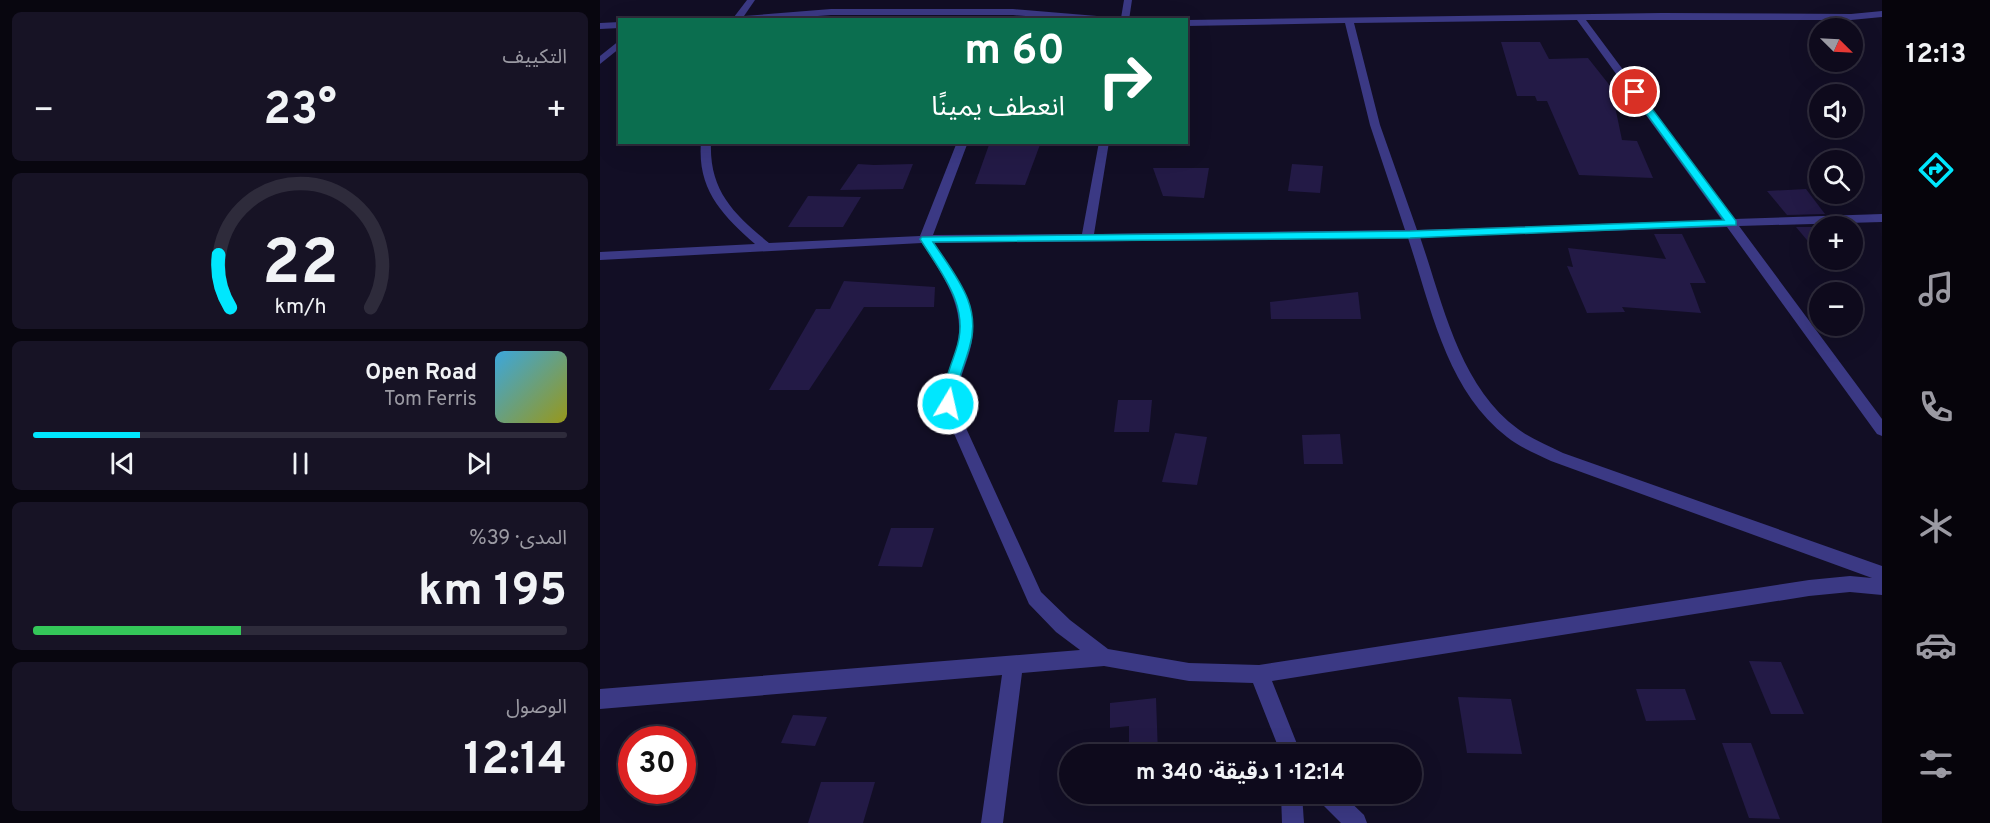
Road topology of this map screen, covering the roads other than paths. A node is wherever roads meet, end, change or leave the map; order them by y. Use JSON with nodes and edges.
{"nodes":[{"id":1,"x":751,"y":0,"type":"edge"},
{"id":2,"x":1128,"y":0,"type":"edge"},
{"id":3,"x":1882,"y":14,"type":"edge"},
{"id":4,"x":1011,"y":16,"type":"edge"},
{"id":5,"x":737,"y":18,"type":"edge"},
{"id":6,"x":750,"y":18,"type":"edge"},
{"id":7,"x":1065,"y":18,"type":"edge"},
{"id":8,"x":1125,"y":18,"type":"edge"},
{"id":9,"x":1580,"y":18,"type":"junction"},
{"id":10,"x":1349,"y":22,"type":"junction"},
{"id":11,"x":1188,"y":23,"type":"edge"},
{"id":12,"x":618,"y":25,"type":"edge"},
{"id":13,"x":600,"y":26,"type":"edge"},
{"id":14,"x":618,"y":44,"type":"edge"},
{"id":15,"x":600,"y":61,"type":"edge"},
{"id":16,"x":706,"y":144,"type":"edge"},
{"id":17,"x":962,"y":144,"type":"edge"},
{"id":18,"x":1104,"y":144,"type":"edge"},
{"id":19,"x":1882,"y":218,"type":"edge"},
{"id":20,"x":1732,"y":223,"type":"junction"},
{"id":21,"x":1410,"y":234,"type":"junction"},
{"id":22,"x":1088,"y":237,"type":"junction"},
{"id":23,"x":926,"y":239,"type":"junction"},
{"id":24,"x":767,"y":248,"type":"junction"},
{"id":25,"x":600,"y":256,"type":"edge"},
{"id":26,"x":1882,"y":430,"type":"edge"},
{"id":27,"x":1882,"y":574,"type":"edge"},
{"id":28,"x":1882,"y":587,"type":"edge"},
{"id":29,"x":1104,"y":657,"type":"junction"},
{"id":30,"x":1013,"y":665,"type":"junction"},
{"id":31,"x":1259,"y":674,"type":"junction"},
{"id":32,"x":600,"y":699,"type":"edge"},
{"id":33,"x":1287,"y":744,"type":"edge"},
{"id":34,"x":1292,"y":804,"type":"edge"},
{"id":35,"x":1338,"y":804,"type":"edge"},
{"id":36,"x":992,"y":823,"type":"edge"},
{"id":37,"x":1293,"y":823,"type":"edge"},
{"id":38,"x":1356,"y":823,"type":"edge"}],
"edges":[{"from":1,"to":5,"type":"street"},
{"from":2,"to":8,"type":"street"},
{"from":3,"to":9,"type":"street"},
{"from":4,"to":6,"type":"street"},
{"from":4,"to":7,"type":"street"},
{"from":9,"to":10,"type":"street"},
{"from":9,"to":20,"type":"street"},
{"from":10,"to":11,"type":"street"},
{"from":10,"to":21,"type":"street"},
{"from":12,"to":13,"type":"street"},
{"from":14,"to":15,"type":"street"},
{"from":16,"to":24,"type":"street"},
{"from":17,"to":23,"type":"street"},
{"from":18,"to":22,"type":"street"},
{"from":19,"to":20,"type":"street"},
{"from":20,"to":21,"type":"street"},
{"from":20,"to":26,"type":"street"},
{"from":21,"to":22,"type":"street"},
{"from":21,"to":27,"type":"street"},
{"from":22,"to":23,"type":"street"},
{"from":23,"to":24,"type":"street"},
{"from":23,"to":29,"type":"street"},
{"from":24,"to":25,"type":"street"},
{"from":28,"to":31,"type":"street"},
{"from":29,"to":30,"type":"street"},
{"from":29,"to":31,"type":"street"},
{"from":30,"to":32,"type":"street"},
{"from":30,"to":36,"type":"street"},
{"from":31,"to":33,"type":"street"},
{"from":34,"to":37,"type":"street"},
{"from":35,"to":38,"type":"street"}]}
